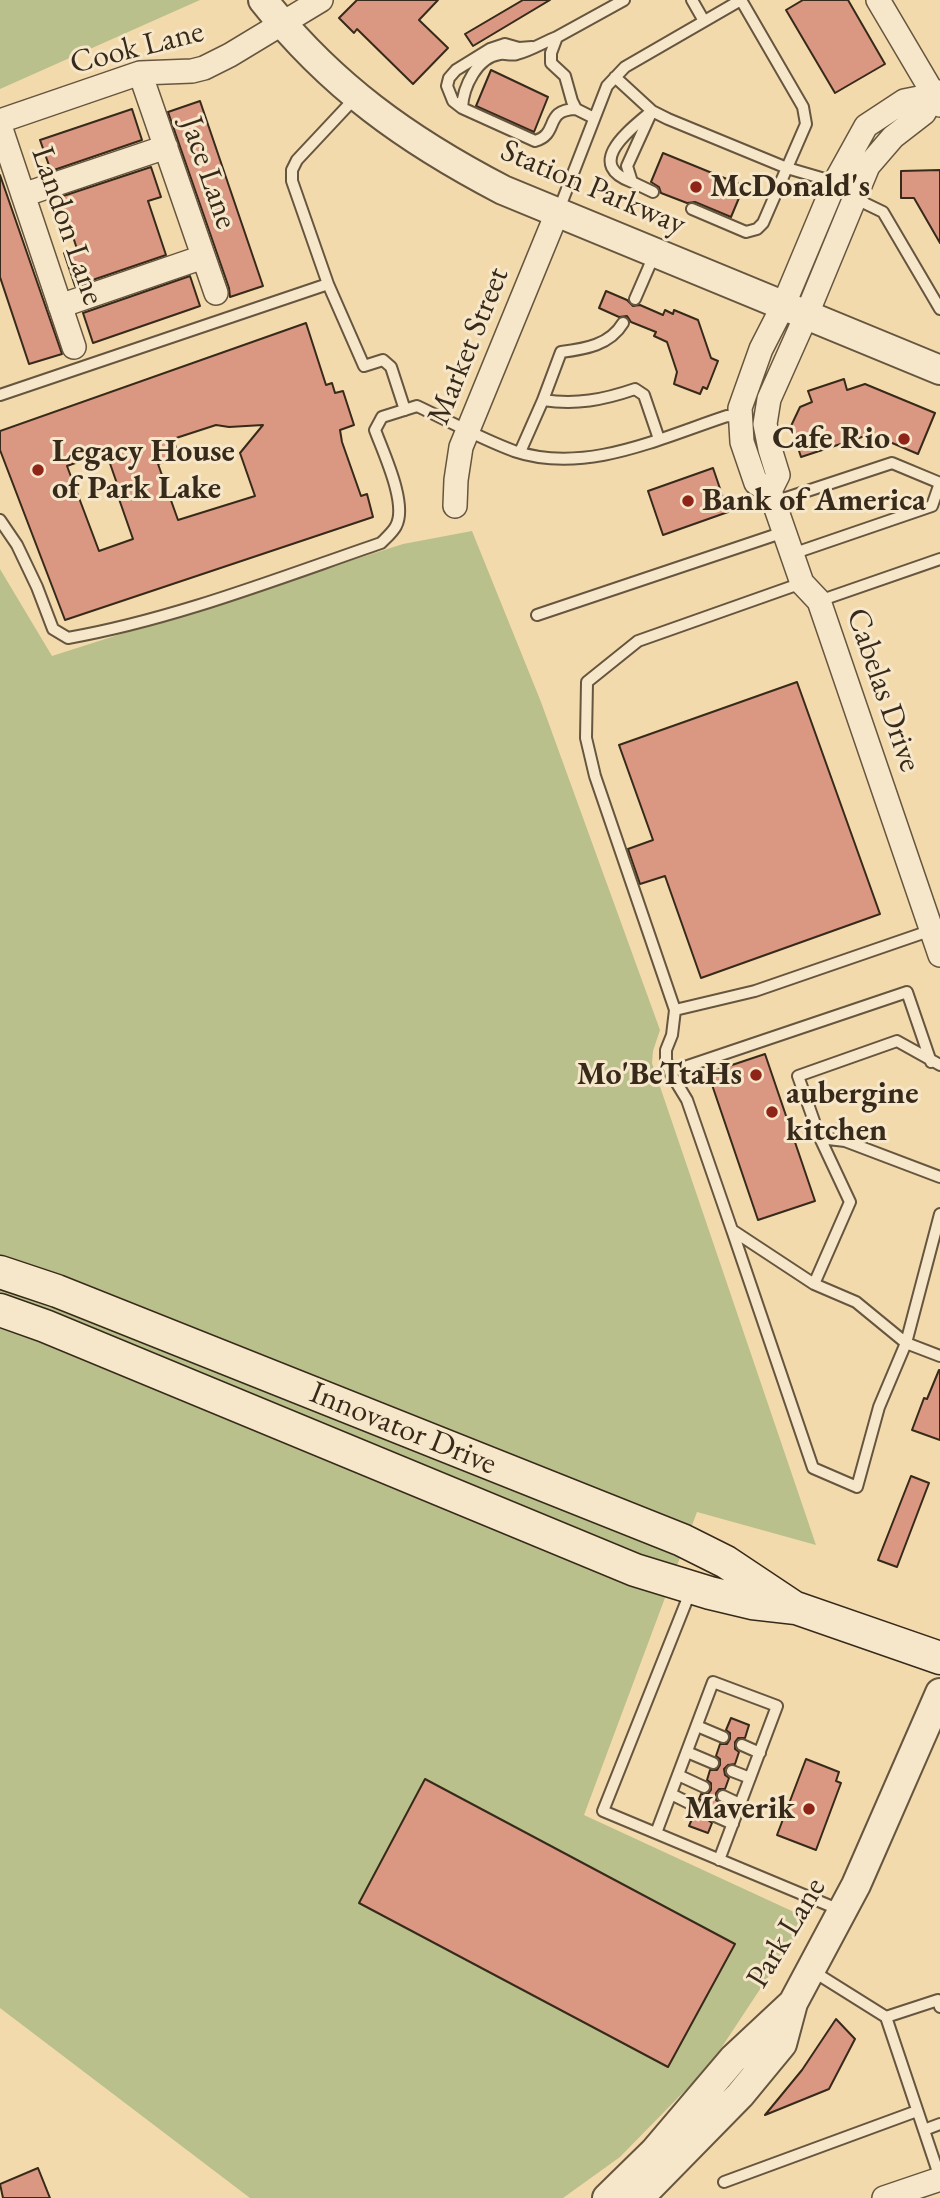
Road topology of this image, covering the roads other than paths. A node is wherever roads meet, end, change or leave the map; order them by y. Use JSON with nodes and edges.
{"nodes":[{"id":1,"x":263,"y":0,"type":"edge"},
{"id":2,"x":321,"y":0,"type":"edge"},
{"id":3,"x":622,"y":0,"type":"edge"},
{"id":4,"x":692,"y":0,"type":"edge"},
{"id":5,"x":741,"y":0,"type":"edge"},
{"id":6,"x":878,"y":0,"type":"edge"},
{"id":7,"x":704,"y":21,"type":"junction"},
{"id":8,"x":282,"y":22,"type":"junction"},
{"id":9,"x":557,"y":37,"type":"junction"},
{"id":10,"x":532,"y":47,"type":"junction"},
{"id":11,"x":140,"y":74,"type":"junction"},
{"id":12,"x":615,"y":77,"type":"junction"},
{"id":13,"x":356,"y":97,"type":"junction"},
{"id":14,"x":938,"y":97,"type":"edge"},
{"id":15,"x":461,"y":108,"type":"junction"},
{"id":16,"x":576,"y":109,"type":"junction"},
{"id":17,"x":652,"y":111,"type":"junction"},
{"id":18,"x":594,"y":118,"type":"junction"},
{"id":19,"x":0,"y":124,"type":"edge"},
{"id":20,"x":166,"y":147,"type":"junction"},
{"id":21,"x":787,"y":168,"type":"junction"},
{"id":22,"x":632,"y":182,"type":"junction"},
{"id":23,"x":835,"y":182,"type":"junction"},
{"id":24,"x":653,"y":192,"type":"dead end"},
{"id":25,"x":23,"y":195,"type":"junction"},
{"id":26,"x":854,"y":198,"type":"junction"},
{"id":27,"x":692,"y":209,"type":"dead end"},
{"id":28,"x":557,"y":213,"type":"junction"},
{"id":29,"x":655,"y":253,"type":"junction"},
{"id":30,"x":204,"y":257,"type":"junction"},
{"id":31,"x":328,"y":284,"type":"junction"},
{"id":32,"x":216,"y":293,"type":"dead end"},
{"id":33,"x":635,"y":299,"type":"dead end"},
{"id":34,"x":60,"y":306,"type":"junction"},
{"id":35,"x":940,"y":309,"type":"edge"},
{"id":36,"x":795,"y":311,"type":"junction"},
{"id":37,"x":623,"y":323,"type":"dead end"},
{"id":38,"x":74,"y":346,"type":"dead end"},
{"id":39,"x":940,"y":370,"type":"edge"},
{"id":40,"x":0,"y":395,"type":"edge"},
{"id":41,"x":543,"y":400,"type":"junction"},
{"id":42,"x":405,"y":410,"type":"junction"},
{"id":43,"x":740,"y":417,"type":"junction"},
{"id":44,"x":467,"y":430,"type":"junction"},
{"id":45,"x":659,"y":439,"type":"junction"},
{"id":46,"x":520,"y":452,"type":"junction"},
{"id":47,"x":940,"y":483,"type":"edge"},
{"id":48,"x":772,"y":496,"type":"junction"},
{"id":49,"x":455,"y":506,"type":"dead end"},
{"id":50,"x":0,"y":520,"type":"edge"},
{"id":51,"x":784,"y":532,"type":"junction"},
{"id":52,"x":792,"y":554,"type":"junction"},
{"id":53,"x":940,"y":559,"type":"edge"},
{"id":54,"x":802,"y":583,"type":"junction"},
{"id":55,"x":819,"y":601,"type":"junction"},
{"id":56,"x":537,"y":615,"type":"dead end"},
{"id":57,"x":932,"y":930,"type":"junction"},
{"id":58,"x":940,"y":955,"type":"edge"},
{"id":59,"x":675,"y":1010,"type":"junction"},
{"id":60,"x":936,"y":1063,"type":"edge"},
{"id":61,"x":670,"y":1072,"type":"junction"},
{"id":62,"x":820,"y":1138,"type":"junction"},
{"id":63,"x":940,"y":1177,"type":"edge"},
{"id":64,"x":940,"y":1214,"type":"edge"},
{"id":65,"x":732,"y":1230,"type":"junction"},
{"id":66,"x":0,"y":1272,"type":"edge"},
{"id":67,"x":814,"y":1284,"type":"junction"},
{"id":68,"x":0,"y":1310,"type":"edge"},
{"id":69,"x":906,"y":1343,"type":"junction"},
{"id":70,"x":940,"y":1356,"type":"edge"},
{"id":71,"x":692,"y":1587,"type":"junction"},
{"id":72,"x":796,"y":1608,"type":"junction"},
{"id":73,"x":940,"y":1658,"type":"edge"},
{"id":74,"x":940,"y":1693,"type":"edge"},
{"id":75,"x":697,"y":1726,"type":"junction"},
{"id":76,"x":723,"y":1737,"type":"dead end"},
{"id":77,"x":742,"y":1745,"type":"dead end"},
{"id":78,"x":687,"y":1752,"type":"junction"},
{"id":79,"x":760,"y":1753,"type":"junction"},
{"id":80,"x":713,"y":1763,"type":"dead end"},
{"id":81,"x":732,"y":1770,"type":"dead end"},
{"id":82,"x":678,"y":1775,"type":"junction"},
{"id":83,"x":750,"y":1778,"type":"junction"},
{"id":84,"x":704,"y":1787,"type":"dead end"},
{"id":85,"x":671,"y":1794,"type":"junction"},
{"id":86,"x":723,"y":1796,"type":"dead end"},
{"id":87,"x":740,"y":1804,"type":"junction"},
{"id":88,"x":696,"y":1807,"type":"dead end"},
{"id":89,"x":715,"y":1816,"type":"dead end"},
{"id":90,"x":733,"y":1824,"type":"junction"},
{"id":91,"x":656,"y":1833,"type":"junction"},
{"id":92,"x":719,"y":1860,"type":"junction"},
{"id":93,"x":843,"y":1912,"type":"junction"},
{"id":94,"x":811,"y":1970,"type":"junction"},
{"id":95,"x":793,"y":2003,"type":"junction"},
{"id":96,"x":940,"y":2007,"type":"edge"},
{"id":97,"x":887,"y":2017,"type":"junction"},
{"id":98,"x":917,"y":2110,"type":"junction"},
{"id":99,"x":940,"y":2124,"type":"edge"},
{"id":100,"x":924,"y":2130,"type":"junction"},
{"id":101,"x":940,"y":2179,"type":"edge"},
{"id":102,"x":724,"y":2182,"type":"dead end"},
{"id":103,"x":641,"y":2197,"type":"edge"},
{"id":104,"x":607,"y":2198,"type":"edge"},
{"id":105,"x":884,"y":2198,"type":"edge"}],
"edges":[{"from":1,"to":8,"type":"street","name":"Station Parkway"},
{"from":2,"to":8,"type":"street","name":"Cook Lane"},
{"from":3,"to":9,"type":"lane"},
{"from":4,"to":7,"type":"lane"},
{"from":5,"to":7,"type":"lane"},
{"from":5,"to":21,"type":"lane"},
{"from":6,"to":14,"type":"street"},
{"from":7,"to":12,"type":"lane"},
{"from":8,"to":11,"type":"street","name":"Cook Lane"},
{"from":8,"to":13,"type":"street","name":"Station Parkway"},
{"from":9,"to":10,"type":"lane"},
{"from":9,"to":16,"type":"lane"},
{"from":10,"to":15,"type":"lane"},
{"from":10,"to":15,"type":"lane"},
{"from":11,"to":19,"type":"street","name":"Cook Lane"},
{"from":11,"to":20,"type":"street","name":"Jace Lane"},
{"from":12,"to":17,"type":"lane"},
{"from":12,"to":18,"type":"lane"},
{"from":13,"to":28,"type":"street","name":"Station Parkway"},
{"from":13,"to":31,"type":"lane"},
{"from":14,"to":23,"type":"street"},
{"from":14,"to":26,"type":"street"},
{"from":15,"to":16,"type":"lane"},
{"from":16,"to":18,"type":"lane"},
{"from":17,"to":21,"type":"lane"},
{"from":17,"to":22,"type":"lane"},
{"from":17,"to":22,"type":"lane"},
{"from":18,"to":28,"type":"lane"},
{"from":19,"to":25,"type":"street","name":"Landon Lane"},
{"from":20,"to":25,"type":"street"},
{"from":20,"to":30,"type":"street","name":"Jace Lane"},
{"from":21,"to":23,"type":"lane"},
{"from":21,"to":27,"type":"lane"},
{"from":22,"to":24,"type":"lane"},
{"from":23,"to":36,"type":"street"},
{"from":25,"to":34,"type":"street","name":"Landon Lane"},
{"from":26,"to":35,"type":"lane"},
{"from":26,"to":36,"type":"street"},
{"from":28,"to":29,"type":"street","name":"Station Parkway"},
{"from":28,"to":44,"type":"street","name":"Market Street"},
{"from":29,"to":33,"type":"lane"},
{"from":29,"to":36,"type":"street","name":"Station Parkway"},
{"from":30,"to":32,"type":"street","name":"Jace Lane"},
{"from":30,"to":34,"type":"street"},
{"from":31,"to":40,"type":"lane"},
{"from":31,"to":42,"type":"lane"},
{"from":34,"to":38,"type":"street","name":"Landon Lane"},
{"from":36,"to":39,"type":"street","name":"Station Parkway"},
{"from":36,"to":43,"type":"street","name":"Cabelas Drive"},
{"from":36,"to":48,"type":"street","name":"Cabelas Drive"},
{"from":37,"to":41,"type":"lane"},
{"from":41,"to":45,"type":"lane"},
{"from":41,"to":46,"type":"lane"},
{"from":42,"to":44,"type":"lane"},
{"from":42,"to":50,"type":"lane"},
{"from":43,"to":45,"type":"lane"},
{"from":43,"to":48,"type":"street","name":"Cabelas Drive"},
{"from":44,"to":46,"type":"lane"},
{"from":44,"to":49,"type":"street","name":"Market Street"},
{"from":45,"to":46,"type":"lane"},
{"from":47,"to":48,"type":"lane"},
{"from":47,"to":52,"type":"lane"},
{"from":48,"to":51,"type":"street","name":"Cabelas Drive"},
{"from":51,"to":52,"type":"street","name":"Cabelas Drive"},
{"from":51,"to":56,"type":"lane"},
{"from":52,"to":54,"type":"street","name":"Cabelas Drive"},
{"from":53,"to":55,"type":"lane"},
{"from":54,"to":55,"type":"street","name":"Cabelas Drive"},
{"from":54,"to":59,"type":"lane"},
{"from":55,"to":57,"type":"street","name":"Cabelas Drive"},
{"from":57,"to":58,"type":"street","name":"Cabelas Drive"},
{"from":57,"to":59,"type":"lane"},
{"from":59,"to":61,"type":"lane"},
{"from":60,"to":61,"type":"lane"},
{"from":60,"to":62,"type":"lane"},
{"from":61,"to":65,"type":"lane"},
{"from":62,"to":63,"type":"lane"},
{"from":62,"to":67,"type":"lane"},
{"from":64,"to":69,"type":"lane"},
{"from":65,"to":67,"type":"lane"},
{"from":65,"to":69,"type":"lane"},
{"from":66,"to":72,"type":"main road","name":"Innovator Drive"},
{"from":67,"to":69,"type":"lane"},
{"from":68,"to":71,"type":"main road","name":"Innovator Drive"},
{"from":69,"to":70,"type":"lane"},
{"from":71,"to":72,"type":"main road","name":"Innovator Drive"},
{"from":71,"to":91,"type":"lane"},
{"from":72,"to":73,"type":"main road","name":"Innovator Drive"},
{"from":74,"to":93,"type":"street","name":"Park Lane"},
{"from":75,"to":76,"type":"lane"},
{"from":75,"to":78,"type":"lane"},
{"from":75,"to":79,"type":"lane"},
{"from":77,"to":79,"type":"lane"},
{"from":78,"to":80,"type":"lane"},
{"from":78,"to":82,"type":"lane"},
{"from":79,"to":83,"type":"lane"},
{"from":81,"to":83,"type":"lane"},
{"from":82,"to":84,"type":"lane"},
{"from":82,"to":85,"type":"lane"},
{"from":83,"to":87,"type":"lane"},
{"from":85,"to":88,"type":"lane"},
{"from":85,"to":91,"type":"lane"},
{"from":86,"to":87,"type":"lane"},
{"from":87,"to":90,"type":"lane"},
{"from":89,"to":90,"type":"lane"},
{"from":90,"to":92,"type":"lane"},
{"from":91,"to":92,"type":"lane"},
{"from":92,"to":93,"type":"lane"},
{"from":93,"to":94,"type":"street","name":"Park Lane"},
{"from":94,"to":95,"type":"street","name":"Park Lane"},
{"from":94,"to":97,"type":"lane"},
{"from":95,"to":103,"type":"street"},
{"from":95,"to":104,"type":"street","name":"Park Lane"},
{"from":96,"to":97,"type":"lane"},
{"from":97,"to":98,"type":"lane"},
{"from":98,"to":100,"type":"lane"},
{"from":98,"to":102,"type":"lane"},
{"from":99,"to":100,"type":"lane"},
{"from":100,"to":101,"type":"lane"},
{"from":101,"to":105,"type":"street"}]}
